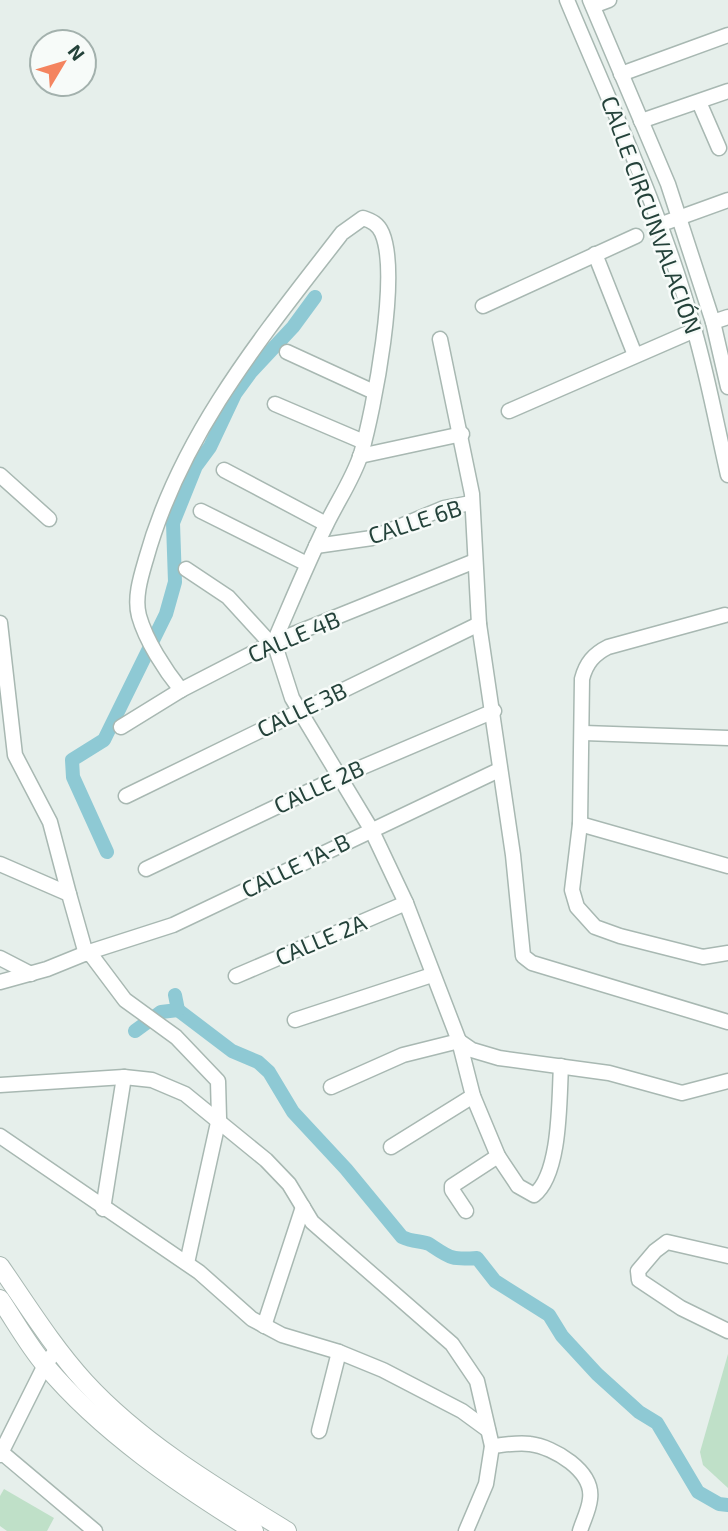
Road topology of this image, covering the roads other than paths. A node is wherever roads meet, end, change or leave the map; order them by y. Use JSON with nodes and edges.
{"nodes":[{"id":1,"x":567,"y":0,"type":"edge"},
{"id":2,"x":609,"y":0,"type":"edge"},
{"id":3,"x":591,"y":3,"type":"edge"},
{"id":4,"x":728,"y":35,"type":"edge"},
{"id":5,"x":621,"y":74,"type":"junction"},
{"id":6,"x":728,"y":91,"type":"edge"},
{"id":7,"x":699,"y":102,"type":"junction"},
{"id":8,"x":641,"y":121,"type":"junction"},
{"id":9,"x":719,"y":148,"type":"dead end"},
{"id":10,"x":728,"y":200,"type":"edge"},
{"id":11,"x":680,"y":218,"type":"junction"},
{"id":12,"x":659,"y":225,"type":"junction"},
{"id":13,"x":636,"y":236,"type":"dead end"},
{"id":14,"x":595,"y":254,"type":"junction"},
{"id":15,"x":483,"y":306,"type":"dead end"},
{"id":16,"x":728,"y":317,"type":"edge"},
{"id":17,"x":713,"y":322,"type":"junction"},
{"id":18,"x":695,"y":330,"type":"junction"},
{"id":19,"x":440,"y":339,"type":"dead end"},
{"id":20,"x":287,"y":352,"type":"dead end"},
{"id":21,"x":635,"y":355,"type":"junction"},
{"id":22,"x":728,"y":387,"type":"edge"},
{"id":23,"x":374,"y":392,"type":"junction"},
{"id":24,"x":275,"y":404,"type":"dead end"},
{"id":25,"x":509,"y":411,"type":"dead end"},
{"id":26,"x":462,"y":434,"type":"junction"},
{"id":27,"x":362,"y":449,"type":"junction"},
{"id":28,"x":224,"y":470,"type":"dead end"},
{"id":29,"x":0,"y":475,"type":"edge"},
{"id":30,"x":728,"y":475,"type":"edge"},
{"id":31,"x":471,"y":503,"type":"junction"},
{"id":32,"x":201,"y":511,"type":"dead end"},
{"id":33,"x":49,"y":519,"type":"dead end"},
{"id":34,"x":326,"y":524,"type":"junction"},
{"id":35,"x":316,"y":546,"type":"junction"},
{"id":36,"x":475,"y":561,"type":"junction"},
{"id":37,"x":307,"y":564,"type":"junction"},
{"id":38,"x":186,"y":569,"type":"dead end"},
{"id":39,"x":725,"y":615,"type":"dead end"},
{"id":40,"x":0,"y":623,"type":"edge"},
{"id":41,"x":479,"y":624,"type":"junction"},
{"id":42,"x":272,"y":643,"type":"junction"},
{"id":43,"x":4,"y":678,"type":"edge"},
{"id":44,"x":181,"y":690,"type":"junction"},
{"id":45,"x":494,"y":710,"type":"junction"},
{"id":46,"x":300,"y":711,"type":"junction"},
{"id":47,"x":121,"y":727,"type":"dead end"},
{"id":48,"x":584,"y":733,"type":"junction"},
{"id":49,"x":728,"y":738,"type":"edge"},
{"id":50,"x":15,"y":755,"type":"junction"},
{"id":51,"x":0,"y":758,"type":"edge"},
{"id":52,"x":499,"y":770,"type":"junction"},
{"id":53,"x":338,"y":776,"type":"junction"},
{"id":54,"x":126,"y":796,"type":"dead end"},
{"id":55,"x":580,"y":824,"type":"junction"},
{"id":56,"x":371,"y":829,"type":"junction"},
{"id":57,"x":0,"y":864,"type":"edge"},
{"id":58,"x":728,"y":866,"type":"edge"},
{"id":59,"x":146,"y":869,"type":"dead end"},
{"id":60,"x":69,"y":894,"type":"junction"},
{"id":61,"x":406,"y":903,"type":"junction"},
{"id":62,"x":88,"y":953,"type":"junction"},
{"id":63,"x":728,"y":953,"type":"edge"},
{"id":64,"x":0,"y":958,"type":"edge"},
{"id":65,"x":31,"y":974,"type":"junction"},
{"id":66,"x":432,"y":975,"type":"junction"},
{"id":67,"x":236,"y":976,"type":"dead end"},
{"id":68,"x":0,"y":982,"type":"edge"},
{"id":69,"x":295,"y":1020,"type":"dead end"},
{"id":70,"x":728,"y":1023,"type":"edge"},
{"id":71,"x":459,"y":1041,"type":"junction"},
{"id":72,"x":561,"y":1066,"type":"junction"},
{"id":73,"x":124,"y":1077,"type":"junction"},
{"id":74,"x":728,"y":1081,"type":"edge"},
{"id":75,"x":0,"y":1085,"type":"edge"},
{"id":76,"x":331,"y":1087,"type":"dead end"},
{"id":77,"x":473,"y":1096,"type":"junction"},
{"id":78,"x":219,"y":1118,"type":"junction"},
{"id":79,"x":0,"y":1136,"type":"edge"},
{"id":80,"x":391,"y":1147,"type":"dead end"},
{"id":81,"x":498,"y":1156,"type":"junction"},
{"id":82,"x":303,"y":1207,"type":"junction"},
{"id":83,"x":103,"y":1209,"type":"junction"},
{"id":84,"x":466,"y":1211,"type":"dead end"},
{"id":85,"x":728,"y":1256,"type":"edge"},
{"id":86,"x":187,"y":1263,"type":"junction"},
{"id":87,"x":0,"y":1266,"type":"edge"},
{"id":88,"x":0,"y":1299,"type":"edge"},
{"id":89,"x":264,"y":1326,"type":"junction"},
{"id":90,"x":728,"y":1331,"type":"edge"},
{"id":91,"x":57,"y":1349,"type":"junction"},
{"id":92,"x":339,"y":1352,"type":"junction"},
{"id":93,"x":45,"y":1364,"type":"junction"},
{"id":94,"x":488,"y":1430,"type":"junction"},
{"id":95,"x":319,"y":1431,"type":"dead end"},
{"id":96,"x":492,"y":1446,"type":"junction"},
{"id":97,"x":0,"y":1453,"type":"edge"},
{"id":98,"x":244,"y":1523,"type":"edge"},
{"id":99,"x":95,"y":1531,"type":"edge"},
{"id":100,"x":287,"y":1531,"type":"edge"},
{"id":101,"x":466,"y":1531,"type":"edge"},
{"id":102,"x":580,"y":1531,"type":"edge"}],
"edges":[{"from":1,"to":12,"type":"street","name":"CALLE CIRCUNVALACIÓN"},
{"from":2,"to":3,"type":"street"},
{"from":3,"to":5,"type":"street","name":"CALLE CIRCUNVALACIÓN"},
{"from":4,"to":5,"type":"street"},
{"from":5,"to":8,"type":"street","name":"CALLE CIRCUNVALACIÓN"},
{"from":6,"to":7,"type":"street"},
{"from":7,"to":8,"type":"street"},
{"from":7,"to":9,"type":"street"},
{"from":8,"to":11,"type":"street","name":"CALLE CIRCUNVALACIÓN"},
{"from":10,"to":11,"type":"street"},
{"from":11,"to":12,"type":"street"},
{"from":11,"to":17,"type":"street","name":"CALLE CIRCUNVALACIÓN"},
{"from":12,"to":18,"type":"street","name":"CALLE CIRCUNVALACIÓN"},
{"from":13,"to":14,"type":"street"},
{"from":14,"to":15,"type":"street"},
{"from":14,"to":21,"type":"street"},
{"from":16,"to":17,"type":"street"},
{"from":17,"to":22,"type":"street","name":"CALLE CIRCUNVALACIÓN"},
{"from":18,"to":21,"type":"street"},
{"from":18,"to":30,"type":"street","name":"CALLE CIRCUNVALACIÓN"},
{"from":19,"to":26,"type":"street"},
{"from":20,"to":23,"type":"street"},
{"from":21,"to":25,"type":"street"},
{"from":23,"to":27,"type":"street"},
{"from":23,"to":44,"type":"street"},
{"from":24,"to":27,"type":"street"},
{"from":26,"to":27,"type":"street"},
{"from":26,"to":31,"type":"street"},
{"from":27,"to":34,"type":"street"},
{"from":28,"to":34,"type":"street"},
{"from":29,"to":33,"type":"street"},
{"from":31,"to":35,"type":"street","name":"CALLE 6B"},
{"from":31,"to":36,"type":"street"},
{"from":32,"to":37,"type":"street"},
{"from":34,"to":35,"type":"street"},
{"from":35,"to":37,"type":"street"},
{"from":36,"to":41,"type":"street"},
{"from":36,"to":42,"type":"street","name":"CALLE 4B"},
{"from":37,"to":42,"type":"street"},
{"from":38,"to":42,"type":"street"},
{"from":39,"to":48,"type":"street"},
{"from":40,"to":43,"type":"street"},
{"from":41,"to":45,"type":"street"},
{"from":41,"to":46,"type":"street","name":"CALLE 3B"},
{"from":42,"to":44,"type":"street","name":"CALLE 4B"},
{"from":42,"to":46,"type":"street"},
{"from":43,"to":50,"type":"street"},
{"from":44,"to":47,"type":"street","name":"CALLE 4B"},
{"from":45,"to":52,"type":"street"},
{"from":45,"to":53,"type":"street","name":"CALLE 2B"},
{"from":46,"to":53,"type":"street"},
{"from":46,"to":54,"type":"street","name":"CALLE 3B"},
{"from":48,"to":49,"type":"street"},
{"from":48,"to":55,"type":"street"},
{"from":50,"to":51,"type":"street"},
{"from":50,"to":60,"type":"street"},
{"from":52,"to":56,"type":"street","name":"CALLE 1A-B"},
{"from":52,"to":70,"type":"street"},
{"from":53,"to":56,"type":"street"},
{"from":53,"to":59,"type":"street","name":"CALLE 2B"},
{"from":55,"to":58,"type":"street"},
{"from":55,"to":63,"type":"street"},
{"from":56,"to":61,"type":"street"},
{"from":56,"to":62,"type":"street","name":"CALLE 1A-B"},
{"from":57,"to":60,"type":"street"},
{"from":60,"to":62,"type":"street"},
{"from":61,"to":66,"type":"street"},
{"from":61,"to":67,"type":"street","name":"CALLE 2A"},
{"from":62,"to":65,"type":"street","name":"CALLE 1A-B"},
{"from":62,"to":78,"type":"street"},
{"from":64,"to":65,"type":"street"},
{"from":65,"to":68,"type":"street","name":"CALLE 1A-B"},
{"from":66,"to":69,"type":"street"},
{"from":66,"to":71,"type":"street"},
{"from":71,"to":72,"type":"street"},
{"from":71,"to":76,"type":"street"},
{"from":71,"to":77,"type":"street"},
{"from":72,"to":74,"type":"street"},
{"from":72,"to":81,"type":"street"},
{"from":73,"to":75,"type":"street"},
{"from":73,"to":78,"type":"street"},
{"from":73,"to":83,"type":"street"},
{"from":77,"to":80,"type":"street"},
{"from":77,"to":81,"type":"street"},
{"from":78,"to":82,"type":"street"},
{"from":78,"to":86,"type":"street"},
{"from":79,"to":83,"type":"street"},
{"from":81,"to":84,"type":"street"},
{"from":82,"to":89,"type":"street"},
{"from":82,"to":94,"type":"street"},
{"from":83,"to":86,"type":"street"},
{"from":85,"to":90,"type":"street"},
{"from":86,"to":89,"type":"street"},
{"from":87,"to":91,"type":"street"},
{"from":88,"to":93,"type":"street"},
{"from":89,"to":92,"type":"street"},
{"from":91,"to":93,"type":"street"},
{"from":91,"to":98,"type":"street"},
{"from":92,"to":94,"type":"street"},
{"from":92,"to":95,"type":"street"},
{"from":93,"to":97,"type":"street"},
{"from":93,"to":98,"type":"street"},
{"from":94,"to":96,"type":"street"},
{"from":96,"to":101,"type":"street"},
{"from":96,"to":102,"type":"street"},
{"from":97,"to":99,"type":"street"},
{"from":98,"to":100,"type":"street"}]}
